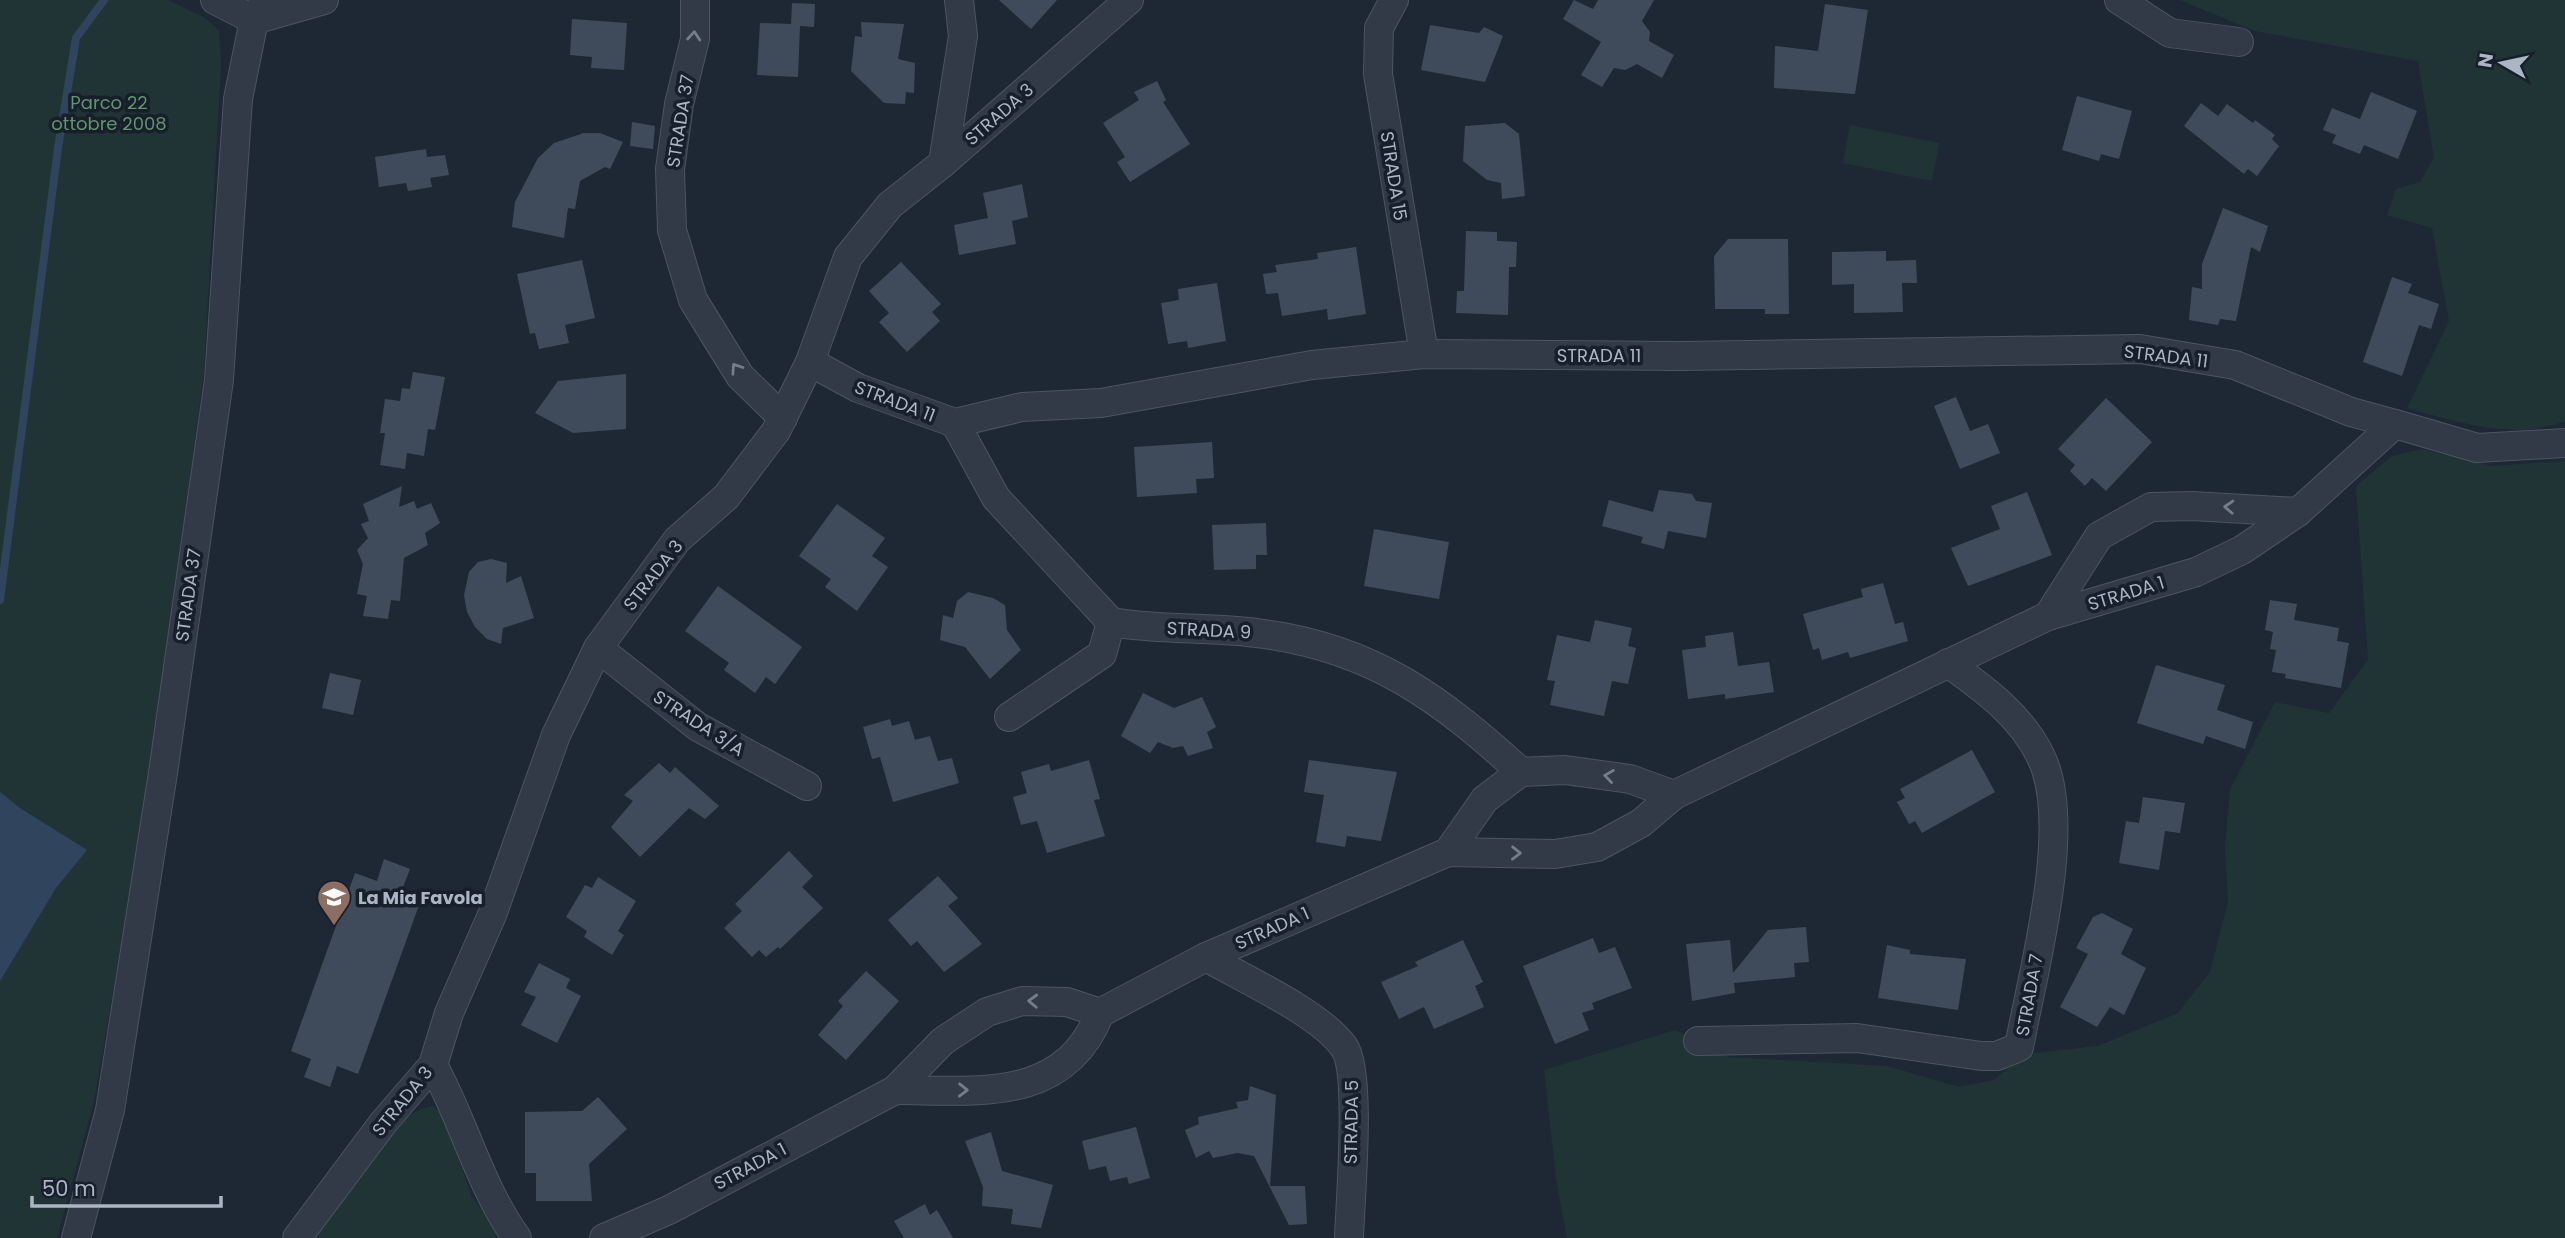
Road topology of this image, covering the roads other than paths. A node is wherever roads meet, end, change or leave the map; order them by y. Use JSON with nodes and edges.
{"nodes":[{"id":1,"x":215,"y":0,"type":"edge"},
{"id":2,"x":324,"y":0,"type":"edge"},
{"id":3,"x":695,"y":0,"type":"edge"},
{"id":4,"x":959,"y":0,"type":"edge"},
{"id":5,"x":1129,"y":0,"type":"edge"},
{"id":6,"x":1394,"y":0,"type":"edge"},
{"id":7,"x":2119,"y":0,"type":"edge"},
{"id":8,"x":260,"y":10,"type":"edge"},
{"id":9,"x":2239,"y":42,"type":"dead end"},
{"id":10,"x":943,"y":163,"type":"junction"},
{"id":11,"x":1424,"y":354,"type":"junction"},
{"id":12,"x":810,"y":362,"type":"junction"},
{"id":13,"x":783,"y":418,"type":"junction"},
{"id":14,"x":955,"y":423,"type":"junction"},
{"id":15,"x":2395,"y":424,"type":"junction"},
{"id":16,"x":2565,"y":443,"type":"edge"},
{"id":17,"x":2298,"y":512,"type":"junction"},
{"id":18,"x":2048,"y":616,"type":"junction"},
{"id":19,"x":1111,"y":622,"type":"junction"},
{"id":20,"x":598,"y":648,"type":"junction"},
{"id":21,"x":1948,"y":663,"type":"junction"},
{"id":22,"x":1009,"y":717,"type":"dead end"},
{"id":23,"x":1521,"y":772,"type":"junction"},
{"id":24,"x":807,"y":786,"type":"dead end"},
{"id":25,"x":1674,"y":795,"type":"junction"},
{"id":26,"x":1448,"y":852,"type":"junction"},
{"id":27,"x":1206,"y":957,"type":"junction"},
{"id":28,"x":1100,"y":1013,"type":"junction"},
{"id":29,"x":1698,"y":1041,"type":"dead end"},
{"id":30,"x":433,"y":1065,"type":"junction"},
{"id":31,"x":895,"y":1090,"type":"junction"},
{"id":32,"x":76,"y":1238,"type":"edge"},
{"id":33,"x":297,"y":1238,"type":"edge"},
{"id":34,"x":517,"y":1238,"type":"edge"},
{"id":35,"x":604,"y":1238,"type":"edge"},
{"id":36,"x":1349,"y":1238,"type":"edge"}],
"edges":[{"from":1,"to":8,"type":"street"},
{"from":2,"to":8,"type":"street"},
{"from":13,"to":3,"type":"street","name":"STRADA 37","one_way":true},
{"from":4,"to":10,"type":"street"},
{"from":5,"to":10,"type":"street","name":"STRADA 3"},
{"from":6,"to":11,"type":"street","name":"STRADA 15"},
{"from":7,"to":9,"type":"street"},
{"from":8,"to":32,"type":"street","name":"STRADA 37"},
{"from":10,"to":12,"type":"street","name":"STRADA 3"},
{"from":11,"to":14,"type":"street","name":"STRADA 11"},
{"from":11,"to":15,"type":"street","name":"STRADA 11"},
{"from":12,"to":13,"type":"street","name":"STRADA 3"},
{"from":12,"to":14,"type":"street","name":"STRADA 11"},
{"from":13,"to":20,"type":"street","name":"STRADA 3"},
{"from":14,"to":19,"type":"street"},
{"from":15,"to":16,"type":"street"},
{"from":15,"to":17,"type":"street","name":"STRADA 1"},
{"from":17,"to":18,"type":"street","name":"STRADA 1"},
{"from":17,"to":18,"type":"street","one_way":true},
{"from":18,"to":21,"type":"street","name":"STRADA 1"},
{"from":19,"to":22,"type":"street"},
{"from":19,"to":23,"type":"street","name":"STRADA 9"},
{"from":20,"to":24,"type":"street","name":"STRADA 3/A"},
{"from":20,"to":30,"type":"street","name":"STRADA 3"},
{"from":21,"to":25,"type":"street","name":"STRADA 1"},
{"from":21,"to":29,"type":"street","name":"STRADA 7"},
{"from":25,"to":23,"type":"street","one_way":true},
{"from":23,"to":26,"type":"street"},
{"from":26,"to":25,"type":"street","name":"STRADA 1","one_way":true},
{"from":26,"to":27,"type":"street","name":"STRADA 1"},
{"from":27,"to":28,"type":"street","name":"STRADA 1"},
{"from":27,"to":36,"type":"street","name":"STRADA 5"},
{"from":28,"to":31,"type":"street","name":"STRADA 1","one_way":true},
{"from":31,"to":28,"type":"street","name":"STRADA 1","one_way":true},
{"from":30,"to":33,"type":"street","name":"STRADA 3"},
{"from":30,"to":34,"type":"street"},
{"from":31,"to":35,"type":"street","name":"STRADA 1"}]}
